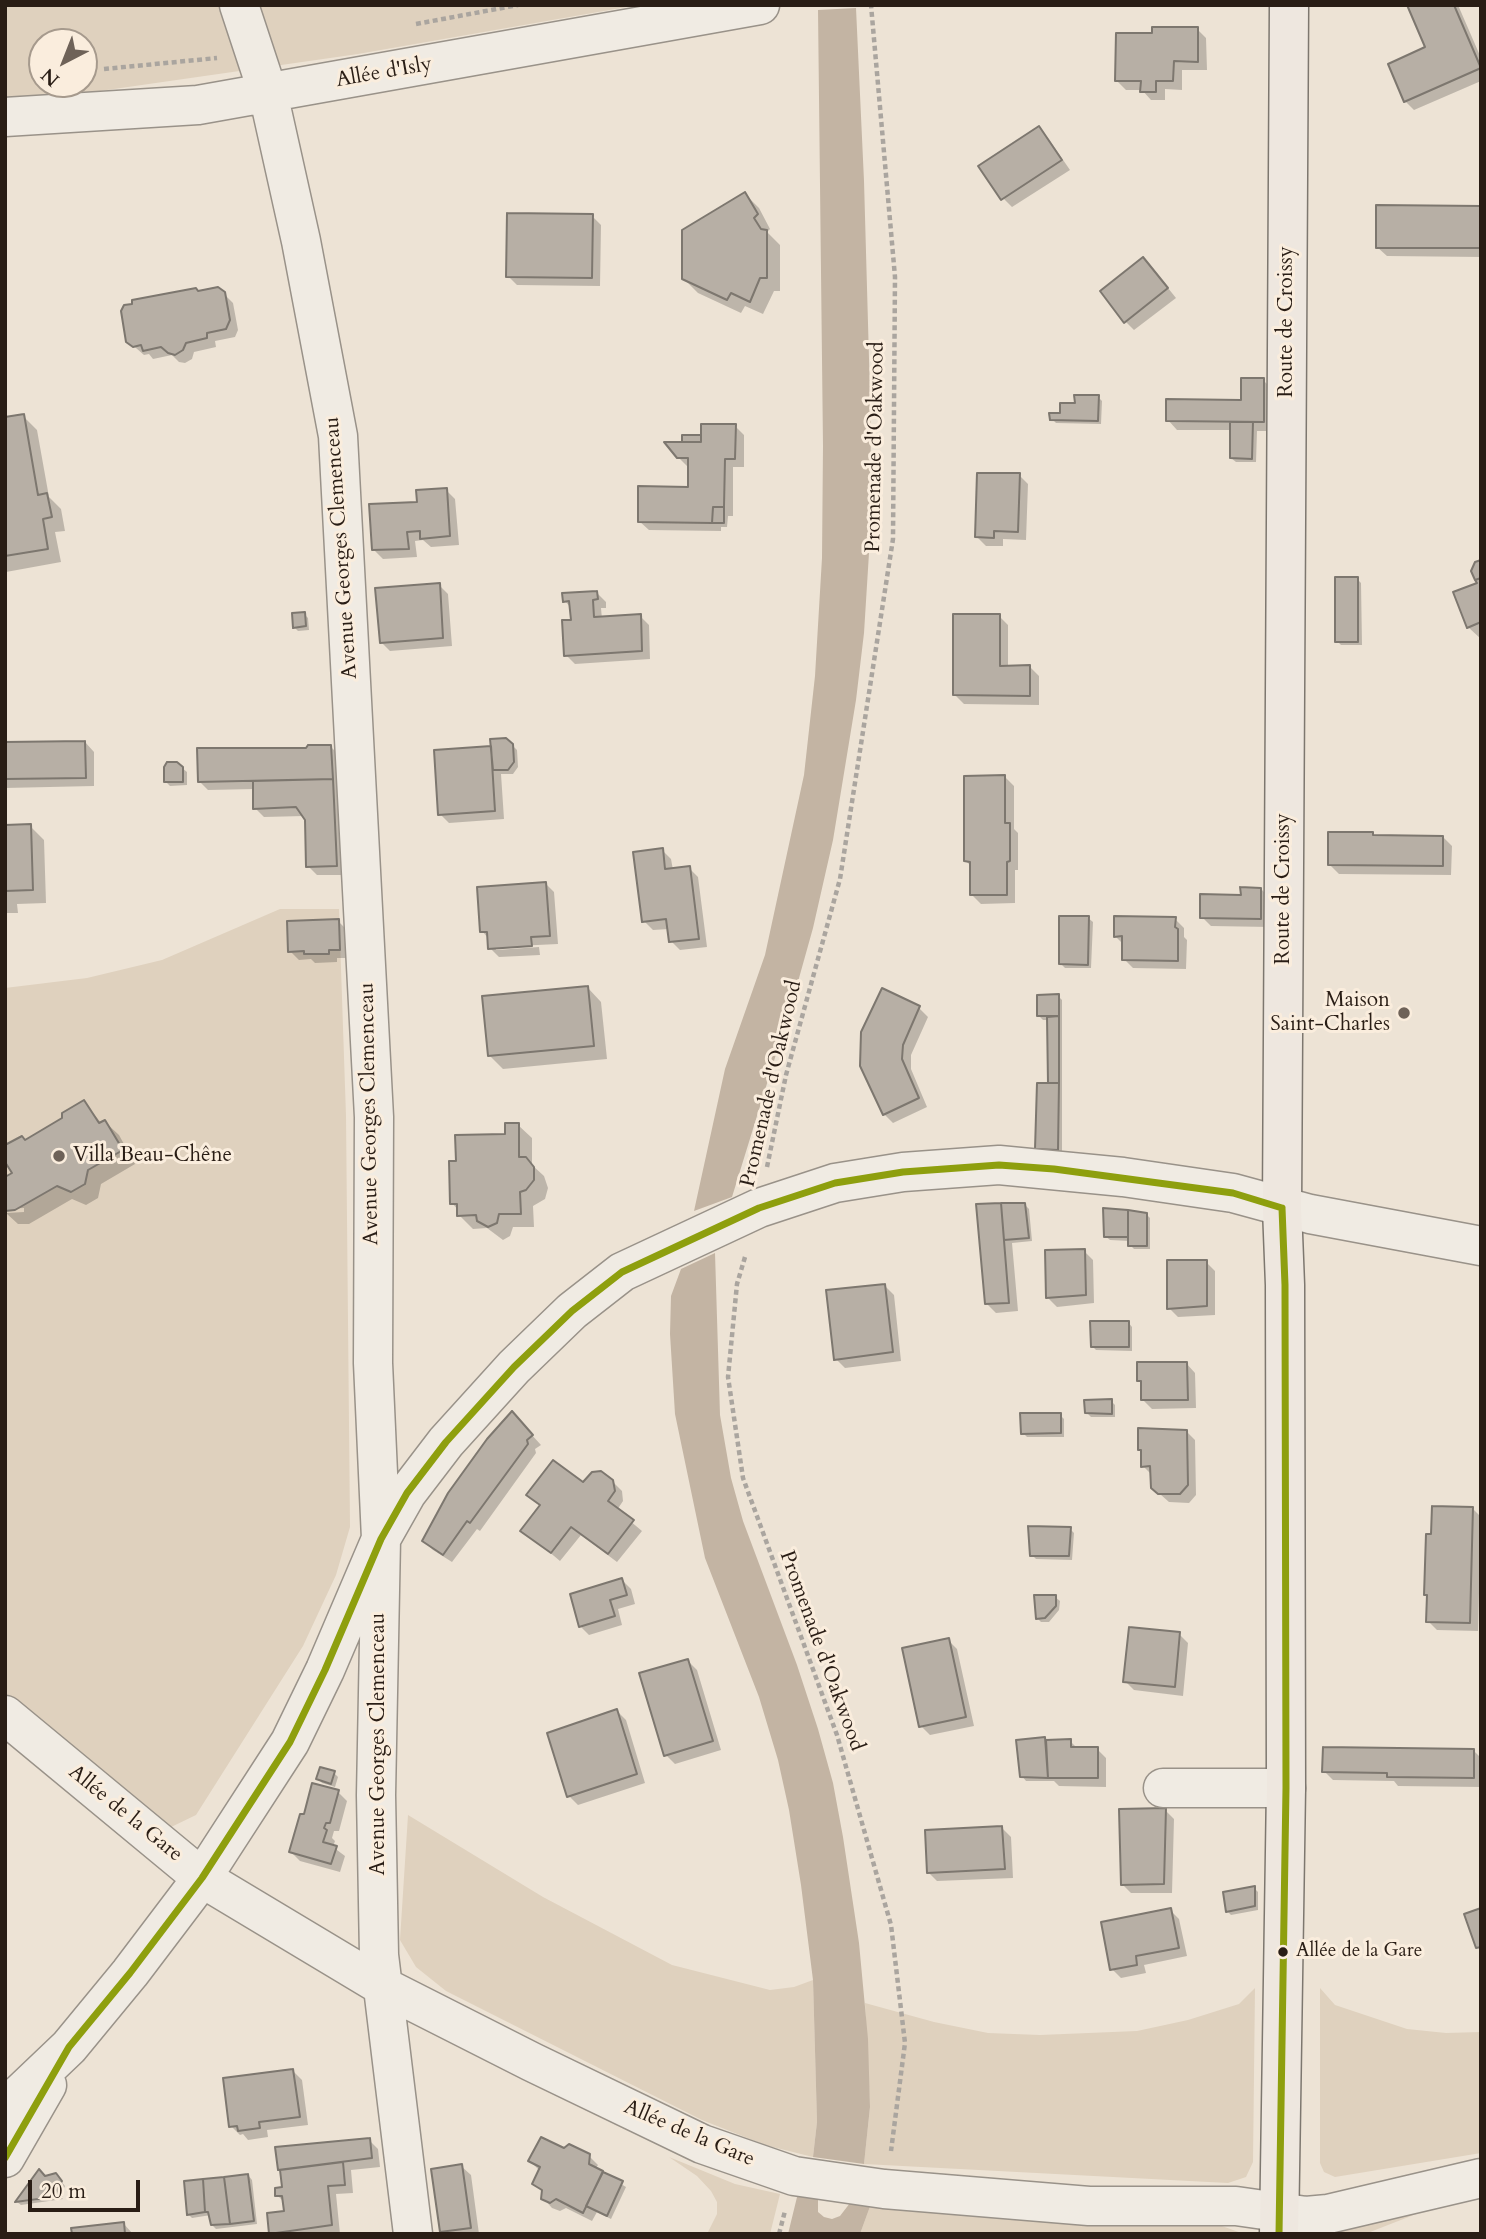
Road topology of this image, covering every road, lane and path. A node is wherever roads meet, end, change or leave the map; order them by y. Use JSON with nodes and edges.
{"nodes":[{"id":1,"x":239,"y":5,"type":"edge"},
{"id":2,"x":518,"y":5,"type":"edge"},
{"id":3,"x":760,"y":5,"type":"edge"},
{"id":4,"x":871,"y":5,"type":"edge"},
{"id":5,"x":1289,"y":5,"type":"edge"},
{"id":6,"x":414,"y":24,"type":"dead end"},
{"id":7,"x":256,"y":54,"type":"junction"},
{"id":8,"x":98,"y":70,"type":"edge"},
{"id":9,"x":268,"y":93,"type":"junction"},
{"id":10,"x":5,"y":117,"type":"edge"},
{"id":11,"x":759,"y":1208,"type":"junction"},
{"id":12,"x":1282,"y":1208,"type":"junction"},
{"id":13,"x":1481,"y":1246,"type":"edge"},
{"id":14,"x":381,"y":1539,"type":"junction"},
{"id":15,"x":5,"y":1715,"type":"edge"},
{"id":16,"x":1163,"y":1788,"type":"dead end"},
{"id":17,"x":1286,"y":1788,"type":"junction"},
{"id":18,"x":202,"y":1878,"type":"junction"},
{"id":19,"x":382,"y":1986,"type":"junction"},
{"id":20,"x":69,"y":2047,"type":"junction"},
{"id":21,"x":5,"y":2082,"type":"edge"},
{"id":22,"x":5,"y":2108,"type":"edge"},
{"id":23,"x":5,"y":2158,"type":"edge"},
{"id":24,"x":1481,"y":2178,"type":"edge"},
{"id":25,"x":884,"y":2189,"type":"junction"},
{"id":26,"x":1279,"y":2223,"type":"edge"},
{"id":27,"x":413,"y":2234,"type":"edge"}],
"edges":[{"from":1,"to":7,"type":"street","name":"Avenue Georges Clemenceau"},
{"from":2,"to":6,"type":"path"},
{"from":3,"to":9,"type":"street","name":"Allée d'Isly"},
{"from":4,"to":11,"type":"path","name":"Promenade d'Oakwood"},
{"from":5,"to":12,"type":"main road","name":"Route de Croissy"},
{"from":7,"to":8,"type":"path"},
{"from":7,"to":9,"type":"street","name":"Avenue Georges Clemenceau"},
{"from":9,"to":10,"type":"street","name":"Allée d'Isly"},
{"from":9,"to":14,"type":"street","name":"Avenue Georges Clemenceau"},
{"from":11,"to":12,"type":"street"},
{"from":11,"to":14,"type":"street"},
{"from":11,"to":25,"type":"path","name":"Promenade d'Oakwood"},
{"from":12,"to":13,"type":"street"},
{"from":12,"to":17,"type":"main road","name":"Route de Croissy"},
{"from":14,"to":18,"type":"street"},
{"from":14,"to":19,"type":"street","name":"Avenue Georges Clemenceau"},
{"from":15,"to":18,"type":"street","name":"Allée de la Gare"},
{"from":16,"to":17,"type":"street"},
{"from":17,"to":26,"type":"main road","name":"Route de Croissy"},
{"from":18,"to":19,"type":"street","name":"Allée de la Gare"},
{"from":18,"to":20,"type":"street"},
{"from":19,"to":25,"type":"street","name":"Allée de la Gare"},
{"from":19,"to":27,"type":"street","name":"Avenue Georges Clemenceau"},
{"from":20,"to":21,"type":"street"},
{"from":20,"to":22,"type":"street"},
{"from":20,"to":23,"type":"street"},
{"from":24,"to":26,"type":"street","name":"Allée de la Gare"},
{"from":25,"to":26,"type":"street","name":"Allée de la Gare"}]}
